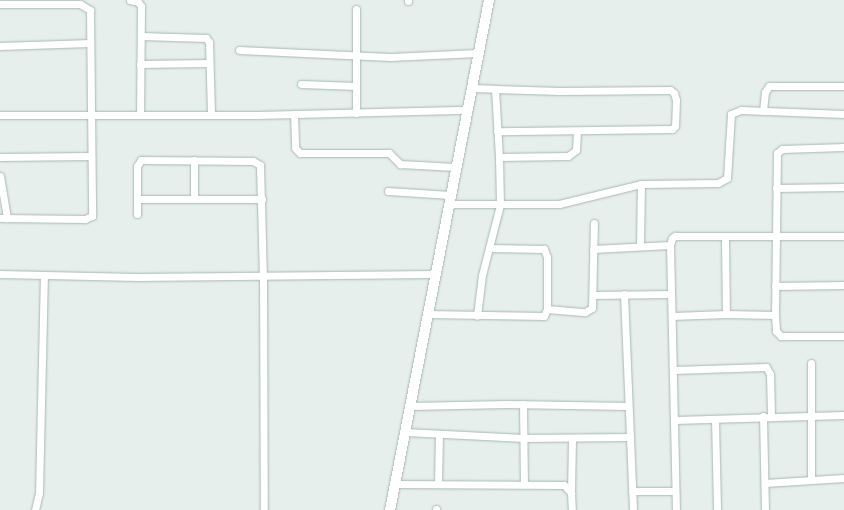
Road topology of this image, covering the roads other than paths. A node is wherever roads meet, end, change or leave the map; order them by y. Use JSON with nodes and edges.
{"nodes":[{"id":1,"x":130,"y":0,"type":"edge"},
{"id":2,"x":489,"y":0,"type":"edge"},
{"id":3,"x":0,"y":4,"type":"edge"},
{"id":4,"x":356,"y":9,"type":"dead end"},
{"id":5,"x":141,"y":36,"type":"junction"},
{"id":6,"x":90,"y":43,"type":"junction"},
{"id":7,"x":0,"y":46,"type":"edge"},
{"id":8,"x":240,"y":50,"type":"dead end"},
{"id":9,"x":478,"y":53,"type":"junction"},
{"id":10,"x":356,"y":56,"type":"junction"},
{"id":11,"x":209,"y":63,"type":"junction"},
{"id":12,"x":140,"y":64,"type":"junction"},
{"id":13,"x":301,"y":84,"type":"dead end"},
{"id":14,"x":356,"y":86,"type":"junction"},
{"id":15,"x":844,"y":86,"type":"edge"},
{"id":16,"x":471,"y":88,"type":"junction"},
{"id":17,"x":495,"y":89,"type":"junction"},
{"id":18,"x":467,"y":110,"type":"junction"},
{"id":19,"x":763,"y":111,"type":"junction"},
{"id":20,"x":356,"y":113,"type":"junction"},
{"id":21,"x":294,"y":114,"type":"junction"},
{"id":22,"x":844,"y":114,"type":"edge"},
{"id":23,"x":0,"y":115,"type":"edge"},
{"id":24,"x":89,"y":115,"type":"junction"},
{"id":25,"x":140,"y":115,"type":"junction"},
{"id":26,"x":211,"y":115,"type":"junction"},
{"id":27,"x":497,"y":131,"type":"junction"},
{"id":28,"x":577,"y":131,"type":"junction"},
{"id":29,"x":844,"y":147,"type":"edge"},
{"id":30,"x":90,"y":156,"type":"junction"},
{"id":31,"x":0,"y":157,"type":"edge"},
{"id":32,"x":499,"y":157,"type":"junction"},
{"id":33,"x":194,"y":160,"type":"junction"},
{"id":34,"x":455,"y":167,"type":"junction"},
{"id":35,"x":0,"y":176,"type":"edge"},
{"id":36,"x":641,"y":184,"type":"junction"},
{"id":37,"x":844,"y":187,"type":"edge"},
{"id":38,"x":776,"y":188,"type":"junction"},
{"id":39,"x":388,"y":192,"type":"dead end"},
{"id":40,"x":137,"y":199,"type":"junction"},
{"id":41,"x":194,"y":199,"type":"junction"},
{"id":42,"x":262,"y":199,"type":"junction"},
{"id":43,"x":449,"y":199,"type":"junction"},
{"id":44,"x":500,"y":205,"type":"junction"},
{"id":45,"x":137,"y":214,"type":"dead end"},
{"id":46,"x":3,"y":218,"type":"edge"},
{"id":47,"x":594,"y":223,"type":"dead end"},
{"id":48,"x":844,"y":236,"type":"edge"},
{"id":49,"x":725,"y":237,"type":"junction"},
{"id":50,"x":775,"y":237,"type":"junction"},
{"id":51,"x":670,"y":245,"type":"junction"},
{"id":52,"x":640,"y":246,"type":"junction"},
{"id":53,"x":489,"y":248,"type":"junction"},
{"id":54,"x":593,"y":249,"type":"junction"},
{"id":55,"x":0,"y":274,"type":"edge"},
{"id":56,"x":435,"y":274,"type":"junction"},
{"id":57,"x":44,"y":276,"type":"junction"},
{"id":58,"x":263,"y":276,"type":"junction"},
{"id":59,"x":844,"y":285,"type":"edge"},
{"id":60,"x":775,"y":286,"type":"junction"},
{"id":61,"x":593,"y":294,"type":"junction"},
{"id":62,"x":624,"y":294,"type":"junction"},
{"id":63,"x":671,"y":294,"type":"junction"},
{"id":64,"x":547,"y":309,"type":"junction"},
{"id":65,"x":428,"y":314,"type":"junction"},
{"id":66,"x":726,"y":314,"type":"junction"},
{"id":67,"x":477,"y":316,"type":"junction"},
{"id":68,"x":672,"y":316,"type":"junction"},
{"id":69,"x":774,"y":316,"type":"junction"},
{"id":70,"x":844,"y":336,"type":"edge"},
{"id":71,"x":811,"y":364,"type":"dead end"},
{"id":72,"x":674,"y":370,"type":"junction"},
{"id":73,"x":523,"y":404,"type":"junction"},
{"id":74,"x":410,"y":406,"type":"junction"},
{"id":75,"x":628,"y":406,"type":"junction"},
{"id":76,"x":844,"y":415,"type":"edge"},
{"id":77,"x":763,"y":416,"type":"junction"},
{"id":78,"x":771,"y":416,"type":"junction"},
{"id":79,"x":811,"y":416,"type":"junction"},
{"id":80,"x":714,"y":419,"type":"junction"},
{"id":81,"x":675,"y":420,"type":"junction"},
{"id":82,"x":405,"y":432,"type":"junction"},
{"id":83,"x":439,"y":434,"type":"junction"},
{"id":84,"x":630,"y":437,"type":"junction"},
{"id":85,"x":524,"y":438,"type":"junction"},
{"id":86,"x":572,"y":438,"type":"junction"},
{"id":87,"x":844,"y":478,"type":"edge"},
{"id":88,"x":811,"y":480,"type":"junction"},
{"id":89,"x":765,"y":483,"type":"junction"},
{"id":90,"x":396,"y":484,"type":"junction"},
{"id":91,"x":438,"y":484,"type":"junction"},
{"id":92,"x":524,"y":484,"type":"junction"},
{"id":93,"x":675,"y":490,"type":"junction"},
{"id":94,"x":632,"y":492,"type":"junction"},
{"id":95,"x":571,"y":493,"type":"junction"},
{"id":96,"x":35,"y":510,"type":"edge"},
{"id":97,"x":264,"y":510,"type":"edge"},
{"id":98,"x":390,"y":510,"type":"edge"},
{"id":99,"x":572,"y":510,"type":"edge"},
{"id":100,"x":632,"y":510,"type":"edge"},
{"id":101,"x":676,"y":510,"type":"edge"},
{"id":102,"x":717,"y":510,"type":"edge"},
{"id":103,"x":765,"y":510,"type":"edge"}],
"edges":[{"from":1,"to":5,"type":"street"},
{"from":2,"to":9,"type":"street"},
{"from":3,"to":6,"type":"street"},
{"from":4,"to":10,"type":"street"},
{"from":5,"to":11,"type":"street"},
{"from":5,"to":12,"type":"street"},
{"from":6,"to":7,"type":"street"},
{"from":6,"to":24,"type":"street"},
{"from":8,"to":10,"type":"street"},
{"from":9,"to":10,"type":"street"},
{"from":9,"to":16,"type":"street"},
{"from":10,"to":14,"type":"street"},
{"from":11,"to":12,"type":"street"},
{"from":11,"to":26,"type":"street"},
{"from":12,"to":25,"type":"street"},
{"from":13,"to":14,"type":"street"},
{"from":14,"to":20,"type":"street"},
{"from":15,"to":19,"type":"street"},
{"from":16,"to":17,"type":"street"},
{"from":16,"to":18,"type":"street"},
{"from":17,"to":27,"type":"street"},
{"from":17,"to":28,"type":"street"},
{"from":18,"to":20,"type":"street"},
{"from":18,"to":34,"type":"street"},
{"from":19,"to":22,"type":"street"},
{"from":19,"to":36,"type":"street"},
{"from":20,"to":21,"type":"street"},
{"from":21,"to":26,"type":"street"},
{"from":21,"to":34,"type":"street"},
{"from":23,"to":24,"type":"street"},
{"from":24,"to":25,"type":"street"},
{"from":24,"to":30,"type":"street"},
{"from":25,"to":26,"type":"street"},
{"from":27,"to":28,"type":"street"},
{"from":27,"to":32,"type":"street"},
{"from":28,"to":32,"type":"street"},
{"from":29,"to":38,"type":"street"},
{"from":30,"to":31,"type":"street"},
{"from":30,"to":46,"type":"street"},
{"from":32,"to":44,"type":"street"},
{"from":33,"to":40,"type":"street"},
{"from":33,"to":41,"type":"street"},
{"from":33,"to":42,"type":"street"},
{"from":34,"to":43,"type":"street"},
{"from":35,"to":46,"type":"street"},
{"from":36,"to":44,"type":"street"},
{"from":36,"to":52,"type":"street"},
{"from":37,"to":38,"type":"street"},
{"from":38,"to":50,"type":"street"},
{"from":39,"to":43,"type":"street"},
{"from":40,"to":41,"type":"street"},
{"from":40,"to":45,"type":"street"},
{"from":41,"to":42,"type":"street"},
{"from":42,"to":58,"type":"street"},
{"from":43,"to":44,"type":"street"},
{"from":43,"to":56,"type":"street"},
{"from":44,"to":53,"type":"street"},
{"from":47,"to":54,"type":"street"},
{"from":48,"to":50,"type":"street"},
{"from":49,"to":50,"type":"street"},
{"from":49,"to":51,"type":"street"},
{"from":49,"to":66,"type":"street"},
{"from":50,"to":60,"type":"street"},
{"from":51,"to":52,"type":"street"},
{"from":51,"to":63,"type":"street"},
{"from":52,"to":54,"type":"street"},
{"from":53,"to":64,"type":"street"},
{"from":53,"to":67,"type":"street"},
{"from":54,"to":61,"type":"street"},
{"from":55,"to":57,"type":"street"},
{"from":56,"to":58,"type":"street"},
{"from":56,"to":65,"type":"street"},
{"from":57,"to":58,"type":"street"},
{"from":57,"to":96,"type":"street"},
{"from":58,"to":97,"type":"street"},
{"from":59,"to":60,"type":"street"},
{"from":60,"to":69,"type":"street"},
{"from":61,"to":62,"type":"street"},
{"from":61,"to":64,"type":"street"},
{"from":62,"to":63,"type":"street"},
{"from":62,"to":75,"type":"street"},
{"from":63,"to":68,"type":"street"},
{"from":64,"to":67,"type":"street"},
{"from":65,"to":67,"type":"street"},
{"from":65,"to":74,"type":"street"},
{"from":66,"to":68,"type":"street"},
{"from":66,"to":69,"type":"street"},
{"from":68,"to":72,"type":"street"},
{"from":69,"to":70,"type":"street"},
{"from":71,"to":79,"type":"street"},
{"from":72,"to":78,"type":"street"},
{"from":72,"to":81,"type":"street"},
{"from":73,"to":74,"type":"street"},
{"from":73,"to":75,"type":"street"},
{"from":73,"to":85,"type":"street"},
{"from":74,"to":82,"type":"street"},
{"from":75,"to":84,"type":"street"},
{"from":76,"to":79,"type":"street"},
{"from":77,"to":78,"type":"street"},
{"from":77,"to":80,"type":"street"},
{"from":77,"to":89,"type":"street"},
{"from":78,"to":79,"type":"street"},
{"from":79,"to":88,"type":"street"},
{"from":80,"to":81,"type":"street"},
{"from":80,"to":102,"type":"street"},
{"from":81,"to":93,"type":"street"},
{"from":82,"to":83,"type":"street"},
{"from":82,"to":90,"type":"street"},
{"from":83,"to":85,"type":"street"},
{"from":83,"to":91,"type":"street"},
{"from":84,"to":86,"type":"street"},
{"from":84,"to":94,"type":"street"},
{"from":85,"to":86,"type":"street"},
{"from":85,"to":92,"type":"street"},
{"from":86,"to":95,"type":"street"},
{"from":87,"to":88,"type":"street"},
{"from":88,"to":89,"type":"street"},
{"from":89,"to":103,"type":"street"},
{"from":90,"to":91,"type":"street"},
{"from":90,"to":98,"type":"street"},
{"from":91,"to":92,"type":"street"},
{"from":92,"to":95,"type":"street"},
{"from":93,"to":94,"type":"street"},
{"from":93,"to":101,"type":"street"},
{"from":94,"to":100,"type":"street"},
{"from":95,"to":99,"type":"street"}]}
